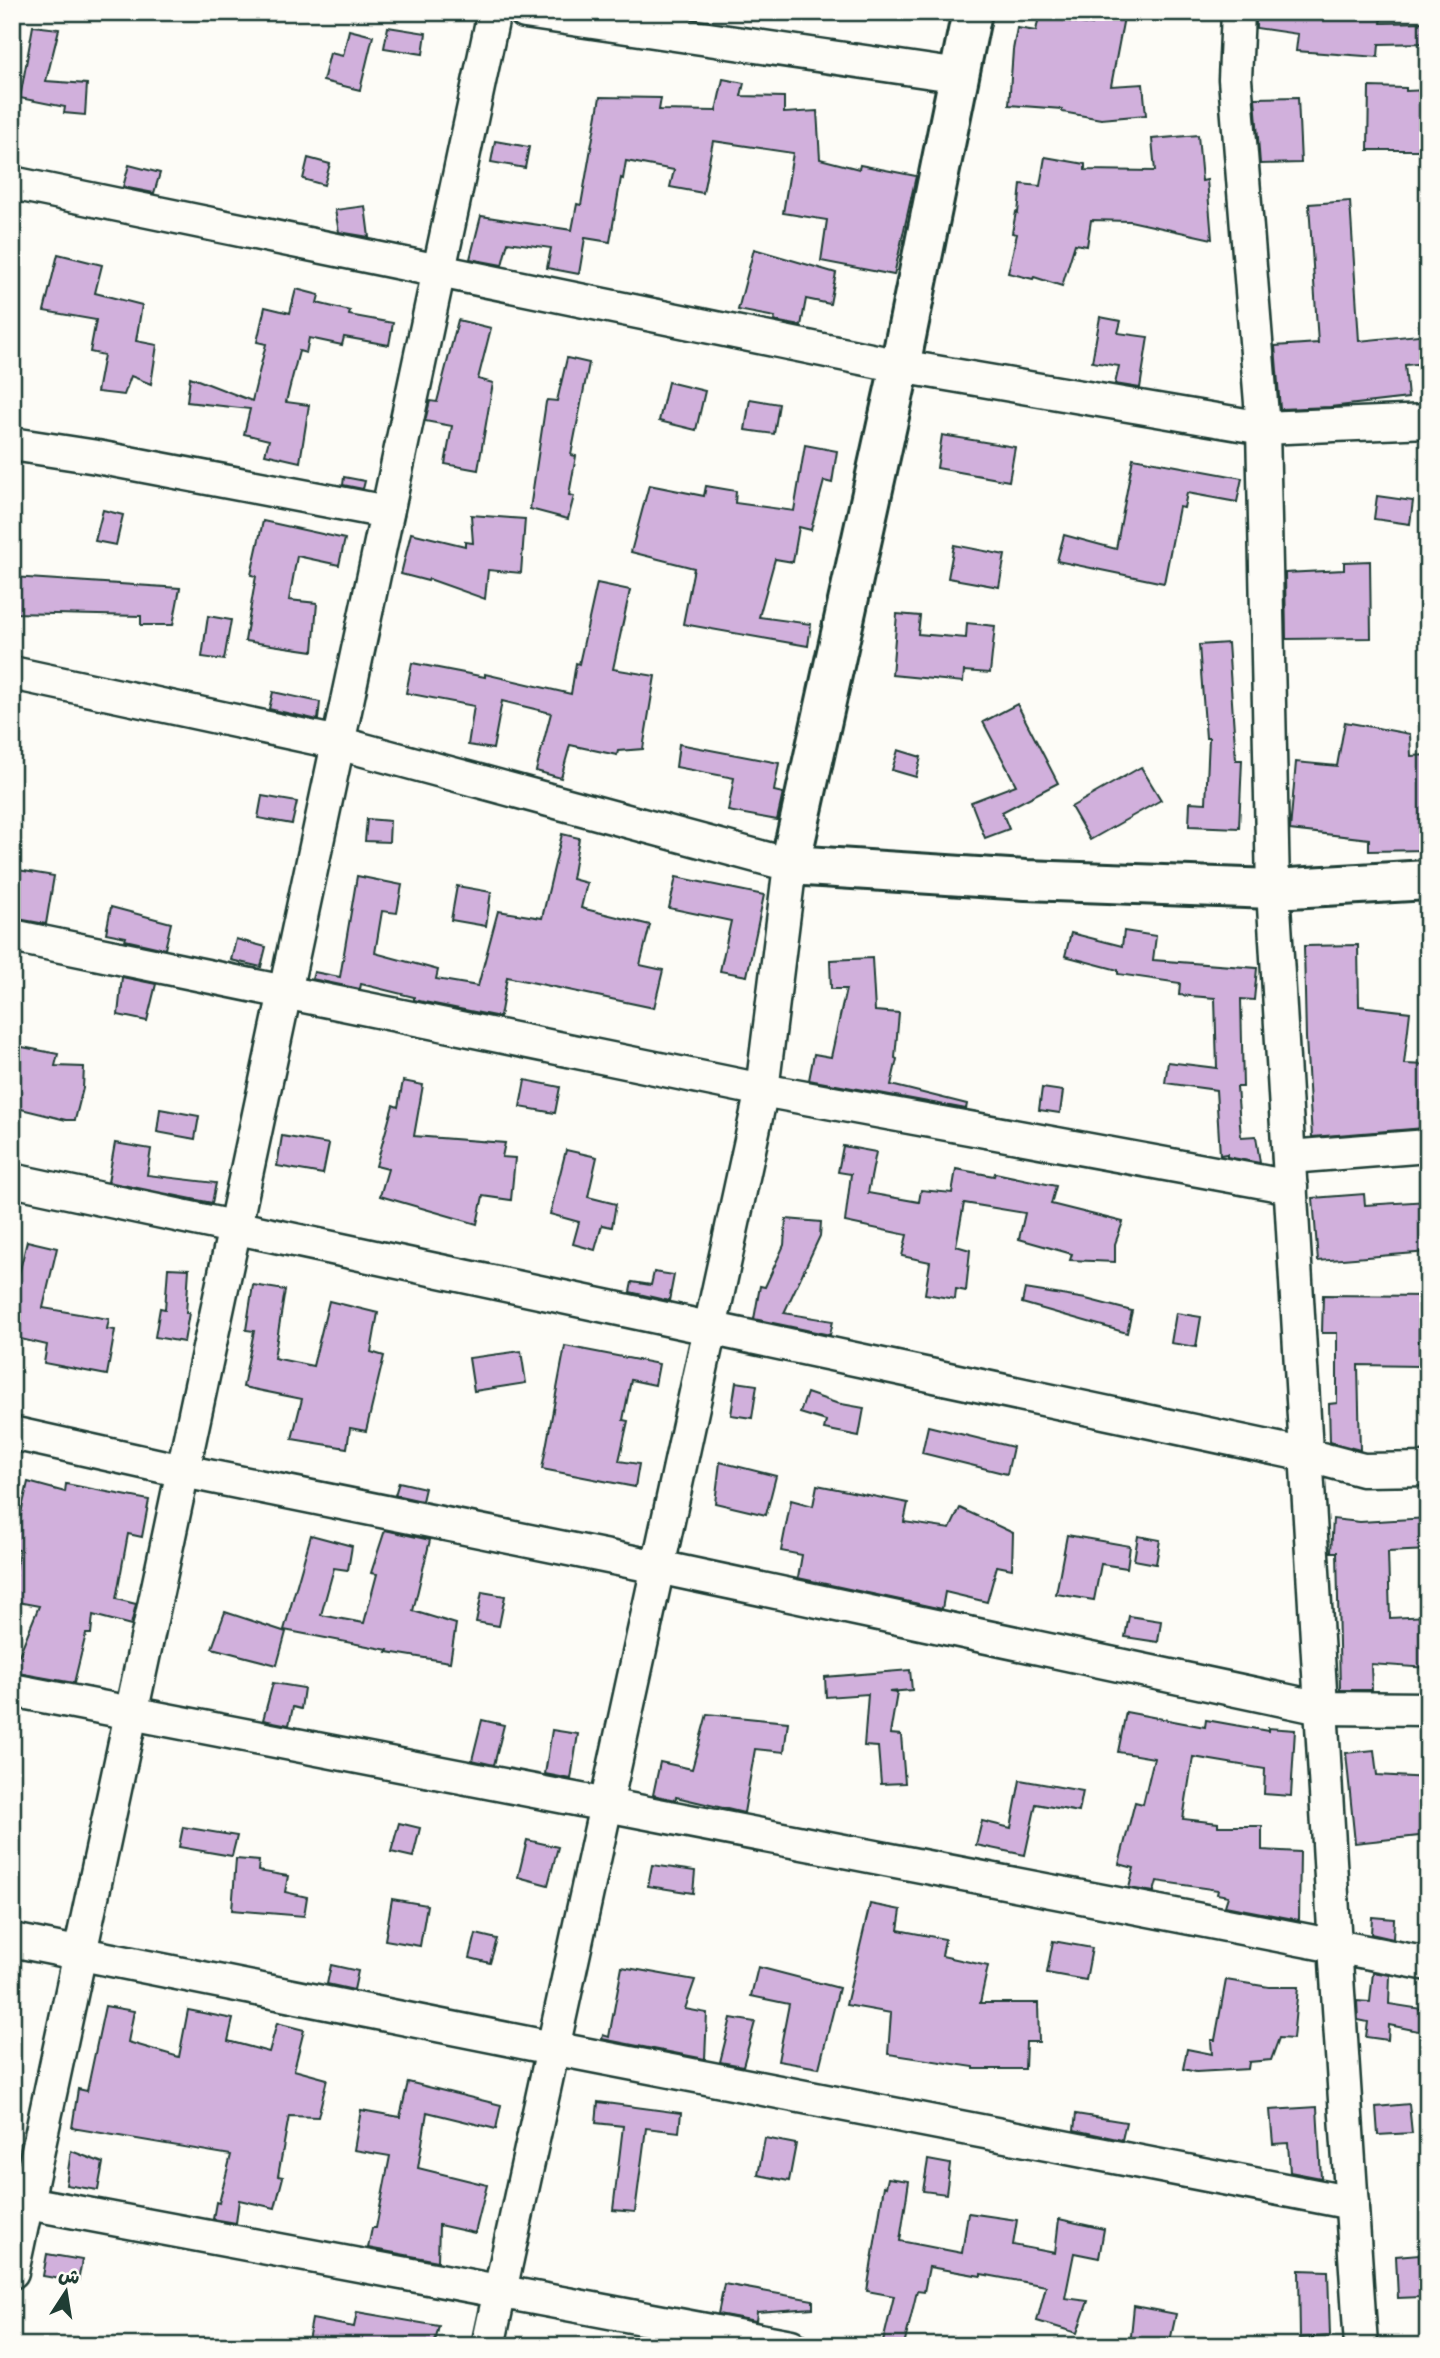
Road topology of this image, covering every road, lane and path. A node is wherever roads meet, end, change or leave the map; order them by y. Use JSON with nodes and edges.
{"nodes":[{"id":1,"x":494,"y":12,"type":"edge"},
{"id":2,"x":525,"y":12,"type":"edge"},
{"id":3,"x":972,"y":12,"type":"edge"},
{"id":4,"x":1238,"y":12,"type":"edge"},
{"id":5,"x":960,"y":76,"type":"junction"},
{"id":6,"x":12,"y":183,"type":"edge"},
{"id":7,"x":438,"y":269,"type":"junction"},
{"id":8,"x":900,"y":366,"type":"junction"},
{"id":9,"x":1428,"y":421,"type":"edge"},
{"id":10,"x":1263,"y":428,"type":"junction"},
{"id":11,"x":12,"y":444,"type":"edge"},
{"id":12,"x":387,"y":512,"type":"junction"},
{"id":13,"x":12,"y":673,"type":"edge"},
{"id":14,"x":338,"y":743,"type":"junction"},
{"id":15,"x":790,"y":865,"type":"junction"},
{"id":16,"x":1428,"y":880,"type":"edge"},
{"id":17,"x":1273,"y":888,"type":"junction"},
{"id":18,"x":12,"y":936,"type":"edge"},
{"id":19,"x":285,"y":993,"type":"junction"},
{"id":20,"x":762,"y":1090,"type":"junction"},
{"id":21,"x":1428,"y":1146,"type":"edge"},
{"id":22,"x":1290,"y":1172,"type":"junction"},
{"id":23,"x":12,"y":1180,"type":"edge"},
{"id":24,"x":235,"y":1228,"type":"junction"},
{"id":25,"x":710,"y":1327,"type":"junction"},
{"id":26,"x":12,"y":1433,"type":"edge"},
{"id":27,"x":1306,"y":1455,"type":"junction"},
{"id":28,"x":1428,"y":1469,"type":"edge"},
{"id":29,"x":183,"y":1471,"type":"junction"},
{"id":30,"x":658,"y":1567,"type":"junction"},
{"id":31,"x":12,"y":1690,"type":"edge"},
{"id":32,"x":1321,"y":1708,"type":"junction"},
{"id":33,"x":1428,"y":1709,"type":"edge"},
{"id":34,"x":132,"y":1713,"type":"junction"},
{"id":35,"x":605,"y":1806,"type":"junction"},
{"id":36,"x":12,"y":1940,"type":"edge"},
{"id":37,"x":1335,"y":1946,"type":"junction"},
{"id":38,"x":80,"y":1953,"type":"junction"},
{"id":39,"x":1428,"y":1964,"type":"edge"},
{"id":40,"x":552,"y":2049,"type":"junction"},
{"id":41,"x":20,"y":2201,"type":"edge"},
{"id":42,"x":1352,"y":2203,"type":"junction"},
{"id":43,"x":12,"y":2272,"type":"edge"},
{"id":44,"x":499,"y":2291,"type":"junction"},
{"id":45,"x":725,"y":2340,"type":"edge"},
{"id":46,"x":488,"y":2346,"type":"edge"},
{"id":47,"x":791,"y":2346,"type":"edge"},
{"id":48,"x":1361,"y":2346,"type":"edge"}],
"edges":[{"from":1,"to":7,"type":"street"},
{"from":2,"to":5,"type":"street"},
{"from":3,"to":5,"type":"main road"},
{"from":4,"to":10,"type":"street"},
{"from":5,"to":8,"type":"main road"},
{"from":6,"to":7,"type":"street"},
{"from":7,"to":8,"type":"street"},
{"from":7,"to":12,"type":"street"},
{"from":8,"to":10,"type":"street"},
{"from":8,"to":15,"type":"main road"},
{"from":9,"to":10,"type":"street"},
{"from":10,"to":17,"type":"street"},
{"from":11,"to":12,"type":"street"},
{"from":12,"to":14,"type":"street"},
{"from":13,"to":14,"type":"street"},
{"from":14,"to":15,"type":"street"},
{"from":14,"to":19,"type":"street"},
{"from":15,"to":17,"type":"main road"},
{"from":15,"to":20,"type":"street"},
{"from":16,"to":17,"type":"main road"},
{"from":17,"to":22,"type":"street"},
{"from":18,"to":19,"type":"street"},
{"from":19,"to":20,"type":"street"},
{"from":19,"to":24,"type":"street"},
{"from":20,"to":22,"type":"street"},
{"from":20,"to":25,"type":"street"},
{"from":21,"to":22,"type":"street"},
{"from":22,"to":27,"type":"street"},
{"from":23,"to":24,"type":"street"},
{"from":24,"to":25,"type":"street"},
{"from":24,"to":29,"type":"street"},
{"from":25,"to":27,"type":"street"},
{"from":25,"to":30,"type":"street"},
{"from":26,"to":29,"type":"street"},
{"from":27,"to":28,"type":"street"},
{"from":27,"to":32,"type":"street"},
{"from":29,"to":30,"type":"street"},
{"from":29,"to":34,"type":"street"},
{"from":30,"to":32,"type":"street"},
{"from":30,"to":35,"type":"street"},
{"from":31,"to":34,"type":"street"},
{"from":32,"to":33,"type":"street"},
{"from":32,"to":37,"type":"street"},
{"from":34,"to":35,"type":"street"},
{"from":34,"to":38,"type":"street"},
{"from":35,"to":37,"type":"street"},
{"from":35,"to":40,"type":"street"},
{"from":36,"to":38,"type":"street"},
{"from":37,"to":39,"type":"street"},
{"from":37,"to":42,"type":"street"},
{"from":38,"to":40,"type":"street"},
{"from":38,"to":41,"type":"street"},
{"from":40,"to":42,"type":"street"},
{"from":40,"to":44,"type":"street"},
{"from":41,"to":43,"type":"street"},
{"from":41,"to":44,"type":"street"},
{"from":42,"to":48,"type":"street"},
{"from":44,"to":45,"type":"street"},
{"from":44,"to":46,"type":"street"},
{"from":45,"to":47,"type":"street"}]}
